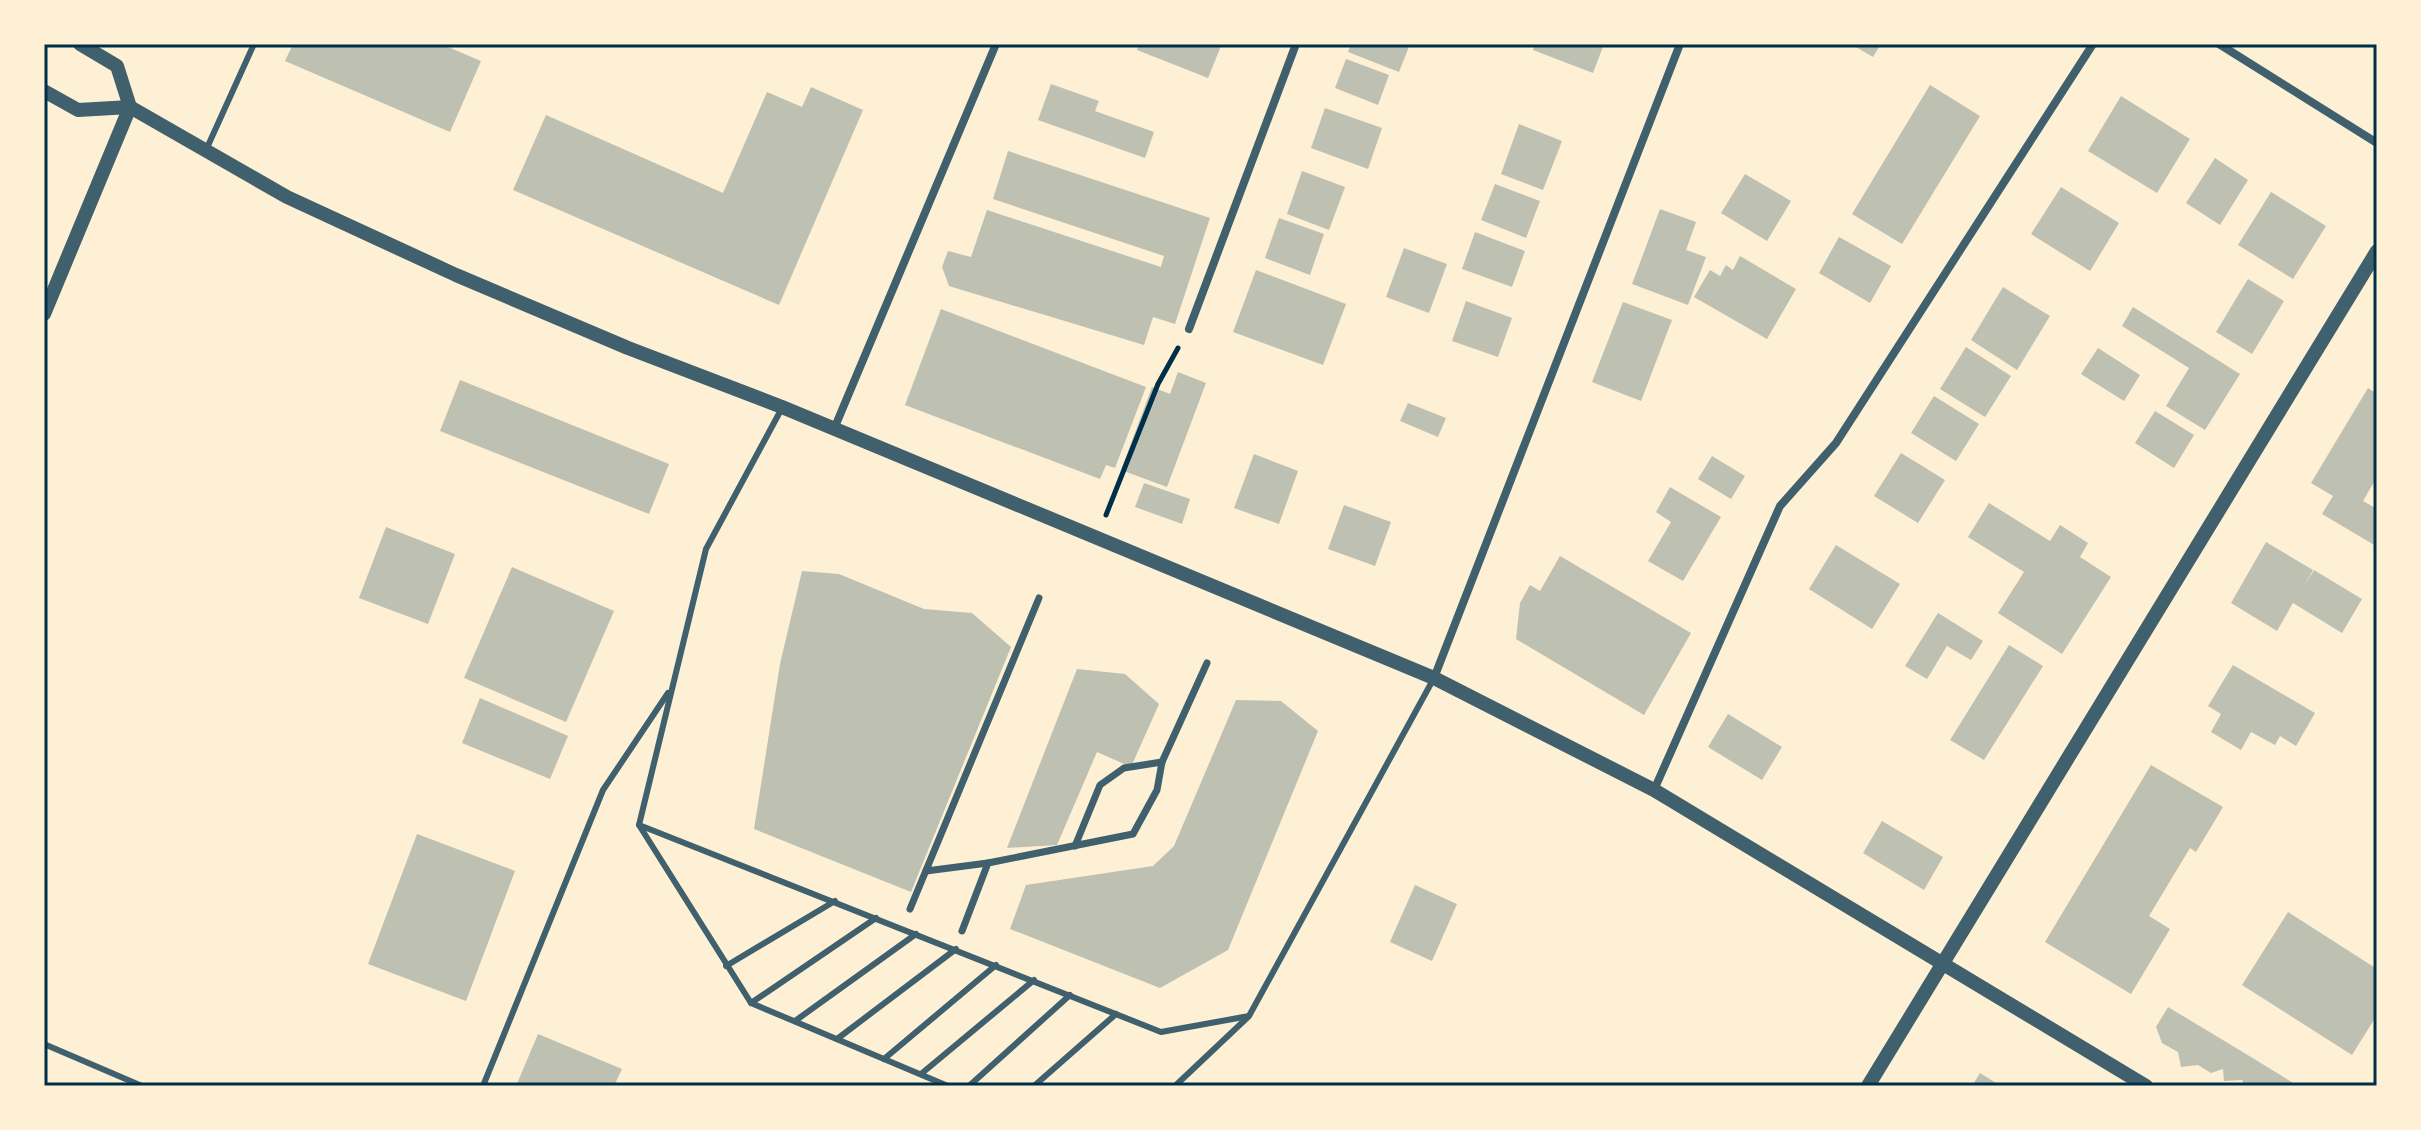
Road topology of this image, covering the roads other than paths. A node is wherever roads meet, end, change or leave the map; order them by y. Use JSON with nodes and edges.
{"nodes":[{"id":1,"x":80,"y":44,"type":"edge"},
{"id":2,"x":254,"y":44,"type":"edge"},
{"id":3,"x":996,"y":44,"type":"edge"},
{"id":4,"x":1296,"y":44,"type":"edge"},
{"id":5,"x":1680,"y":44,"type":"edge"},
{"id":6,"x":2093,"y":44,"type":"edge"},
{"id":7,"x":2219,"y":44,"type":"edge"},
{"id":8,"x":44,"y":91,"type":"edge"},
{"id":9,"x":130,"y":107,"type":"junction"},
{"id":10,"x":2377,"y":143,"type":"edge"},
{"id":11,"x":206,"y":150,"type":"junction"},
{"id":12,"x":2377,"y":251,"type":"edge"},
{"id":13,"x":44,"y":314,"type":"edge"},
{"id":14,"x":1189,"y":329,"type":"road end"},
{"id":15,"x":782,"y":407,"type":"junction"},
{"id":16,"x":834,"y":429,"type":"junction"},
{"id":17,"x":1039,"y":598,"type":"dead end"},
{"id":18,"x":1207,"y":663,"type":"dead end"},
{"id":19,"x":1434,"y":678,"type":"junction"},
{"id":20,"x":673,"y":687,"type":"junction"},
{"id":21,"x":1162,"y":762,"type":"junction"},
{"id":22,"x":1654,"y":790,"type":"junction"},
{"id":23,"x":639,"y":825,"type":"junction"},
{"id":24,"x":1075,"y":846,"type":"junction"},
{"id":25,"x":988,"y":863,"type":"junction"},
{"id":26,"x":926,"y":871,"type":"junction"},
{"id":27,"x":835,"y":901,"type":"junction"},
{"id":28,"x":910,"y":909,"type":"dead end"},
{"id":29,"x":876,"y":918,"type":"junction"},
{"id":30,"x":962,"y":931,"type":"dead end"},
{"id":31,"x":916,"y":934,"type":"junction"},
{"id":32,"x":956,"y":949,"type":"junction"},
{"id":33,"x":1943,"y":964,"type":"junction"},
{"id":34,"x":996,"y":965,"type":"junction"},
{"id":35,"x":726,"y":966,"type":"junction"},
{"id":36,"x":1034,"y":980,"type":"junction"},
{"id":37,"x":1070,"y":995,"type":"junction"},
{"id":38,"x":751,"y":1003,"type":"junction"},
{"id":39,"x":1116,"y":1014,"type":"junction"},
{"id":40,"x":1249,"y":1016,"type":"junction"},
{"id":41,"x":795,"y":1021,"type":"junction"},
{"id":42,"x":837,"y":1039,"type":"junction"},
{"id":43,"x":44,"y":1044,"type":"edge"},
{"id":44,"x":884,"y":1059,"type":"junction"},
{"id":45,"x":921,"y":1074,"type":"junction"},
{"id":46,"x":142,"y":1086,"type":"edge"},
{"id":47,"x":483,"y":1086,"type":"edge"},
{"id":48,"x":948,"y":1086,"type":"edge"},
{"id":49,"x":969,"y":1086,"type":"edge"},
{"id":50,"x":1034,"y":1086,"type":"edge"},
{"id":51,"x":1175,"y":1086,"type":"edge"},
{"id":52,"x":1868,"y":1086,"type":"edge"},
{"id":53,"x":2146,"y":1086,"type":"edge"}],
"edges":[{"from":1,"to":9,"type":"street"},
{"from":2,"to":11,"type":"lane"},
{"from":3,"to":16,"type":"street"},
{"from":4,"to":14,"type":"street"},
{"from":5,"to":19,"type":"street"},
{"from":6,"to":22,"type":"street"},
{"from":7,"to":10,"type":"street"},
{"from":8,"to":9,"type":"street"},
{"from":9,"to":11,"type":"street"},
{"from":9,"to":13,"type":"street"},
{"from":11,"to":15,"type":"street"},
{"from":12,"to":33,"type":"street"},
{"from":15,"to":16,"type":"street"},
{"from":15,"to":20,"type":"lane"},
{"from":16,"to":19,"type":"street"},
{"from":17,"to":26,"type":"street"},
{"from":18,"to":21,"type":"street"},
{"from":19,"to":22,"type":"street"},
{"from":19,"to":40,"type":"lane"},
{"from":20,"to":23,"type":"lane"},
{"from":20,"to":47,"type":"lane"},
{"from":21,"to":24,"type":"street"},
{"from":21,"to":24,"type":"street"},
{"from":22,"to":33,"type":"street"},
{"from":23,"to":27,"type":"lane"},
{"from":23,"to":35,"type":"lane"},
{"from":24,"to":25,"type":"street"},
{"from":25,"to":26,"type":"street"},
{"from":25,"to":30,"type":"street"},
{"from":26,"to":28,"type":"street"},
{"from":27,"to":29,"type":"lane"},
{"from":27,"to":35,"type":"lane"},
{"from":29,"to":31,"type":"lane"},
{"from":29,"to":38,"type":"lane"},
{"from":31,"to":32,"type":"lane"},
{"from":31,"to":41,"type":"lane"},
{"from":32,"to":34,"type":"lane"},
{"from":32,"to":42,"type":"lane"},
{"from":33,"to":52,"type":"street"},
{"from":33,"to":53,"type":"street"},
{"from":34,"to":36,"type":"lane"},
{"from":34,"to":44,"type":"lane"},
{"from":35,"to":38,"type":"lane"},
{"from":36,"to":37,"type":"lane"},
{"from":36,"to":45,"type":"lane"},
{"from":37,"to":39,"type":"lane"},
{"from":37,"to":49,"type":"lane"},
{"from":38,"to":41,"type":"lane"},
{"from":39,"to":40,"type":"lane"},
{"from":39,"to":50,"type":"lane"},
{"from":40,"to":51,"type":"lane"},
{"from":41,"to":42,"type":"lane"},
{"from":42,"to":44,"type":"lane"},
{"from":43,"to":46,"type":"lane"},
{"from":44,"to":45,"type":"lane"},
{"from":45,"to":48,"type":"lane"}]}
